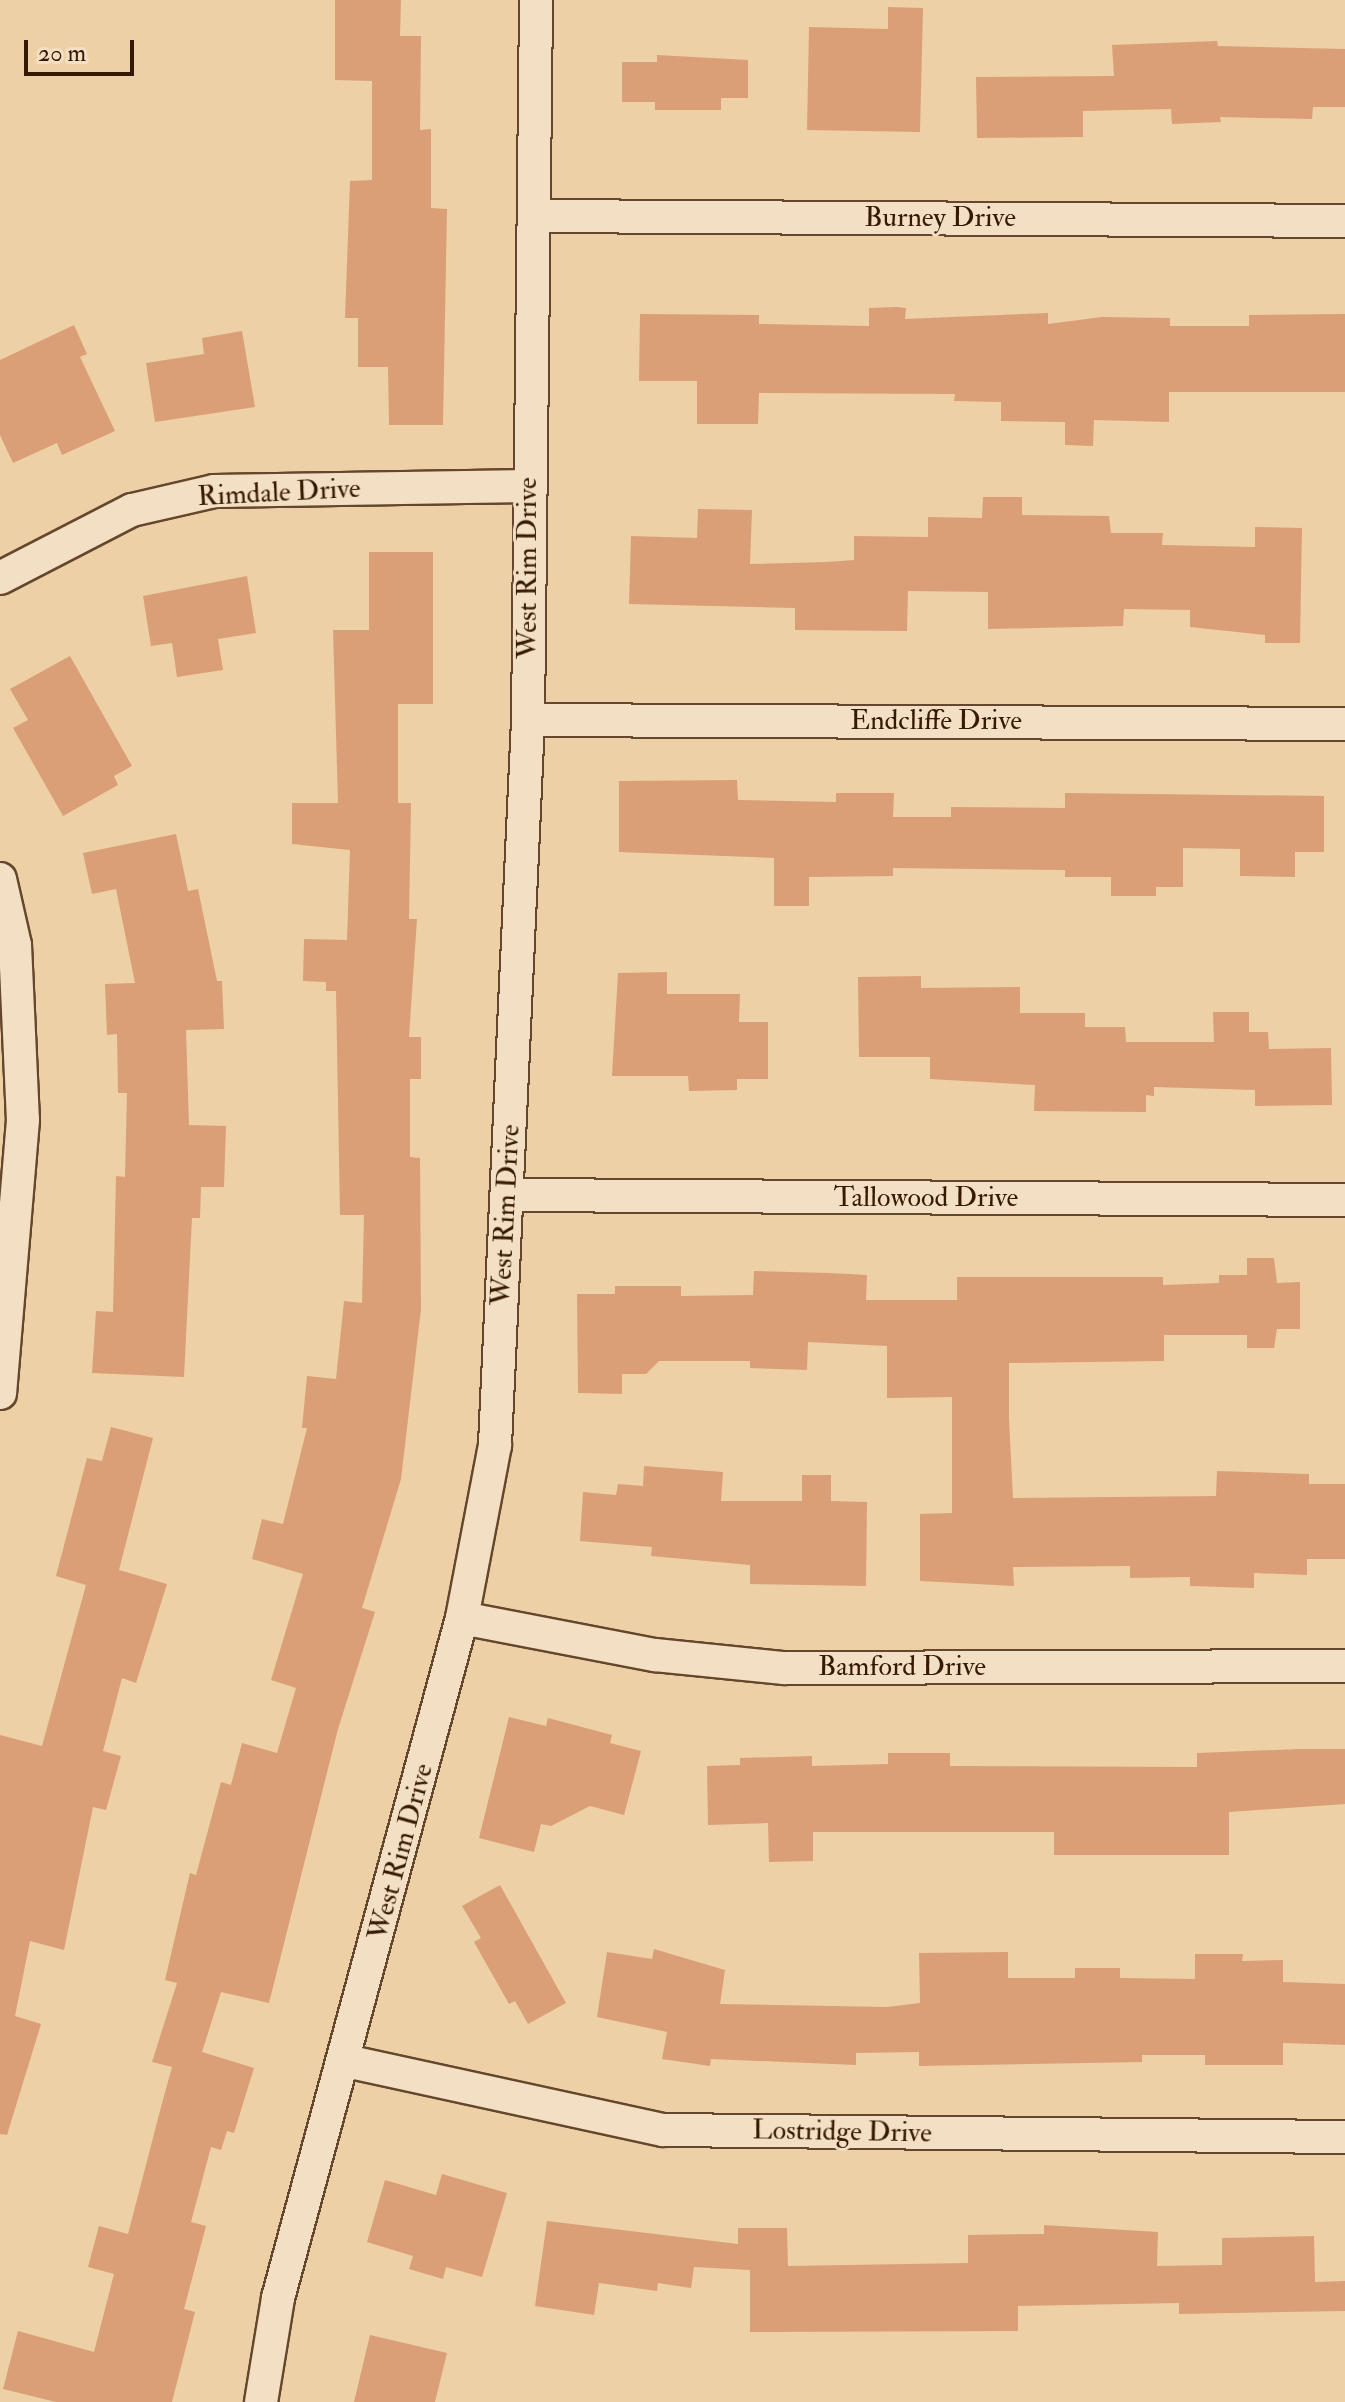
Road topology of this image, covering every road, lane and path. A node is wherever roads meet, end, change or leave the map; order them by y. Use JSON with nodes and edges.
{"nodes":[{"id":1,"x":536,"y":0,"type":"edge"},
{"id":2,"x":535,"y":216,"type":"junction"},
{"id":3,"x":1345,"y":221,"type":"edge"},
{"id":4,"x":529,"y":486,"type":"junction"},
{"id":5,"x":0,"y":578,"type":"edge"},
{"id":6,"x":528,"y":720,"type":"junction"},
{"id":7,"x":1345,"y":724,"type":"edge"},
{"id":8,"x":0,"y":879,"type":"edge"},
{"id":9,"x":508,"y":1195,"type":"junction"},
{"id":10,"x":1345,"y":1200,"type":"edge"},
{"id":11,"x":0,"y":1393,"type":"edge"},
{"id":12,"x":462,"y":1618,"type":"junction"},
{"id":13,"x":1345,"y":1666,"type":"edge"},
{"id":14,"x":346,"y":2061,"type":"junction"},
{"id":15,"x":1345,"y":2137,"type":"edge"},
{"id":16,"x":261,"y":2402,"type":"edge"}],
"edges":[{"from":1,"to":2,"type":"street","name":"West Rim Drive"},
{"from":2,"to":3,"type":"street","name":"Burney Drive"},
{"from":2,"to":4,"type":"street","name":"West Rim Drive"},
{"from":4,"to":5,"type":"street","name":"Rimdale Drive"},
{"from":4,"to":6,"type":"street","name":"West Rim Drive"},
{"from":6,"to":7,"type":"street","name":"Endcliffe Drive"},
{"from":6,"to":9,"type":"street","name":"West Rim Drive"},
{"from":8,"to":11,"type":"street"},
{"from":9,"to":10,"type":"street","name":"Tallowood Drive"},
{"from":9,"to":12,"type":"street","name":"West Rim Drive"},
{"from":12,"to":13,"type":"street","name":"Bamford Drive"},
{"from":12,"to":14,"type":"street","name":"West Rim Drive"},
{"from":14,"to":15,"type":"street","name":"Lostridge Drive"},
{"from":14,"to":16,"type":"street","name":"West Rim Drive"}]}
